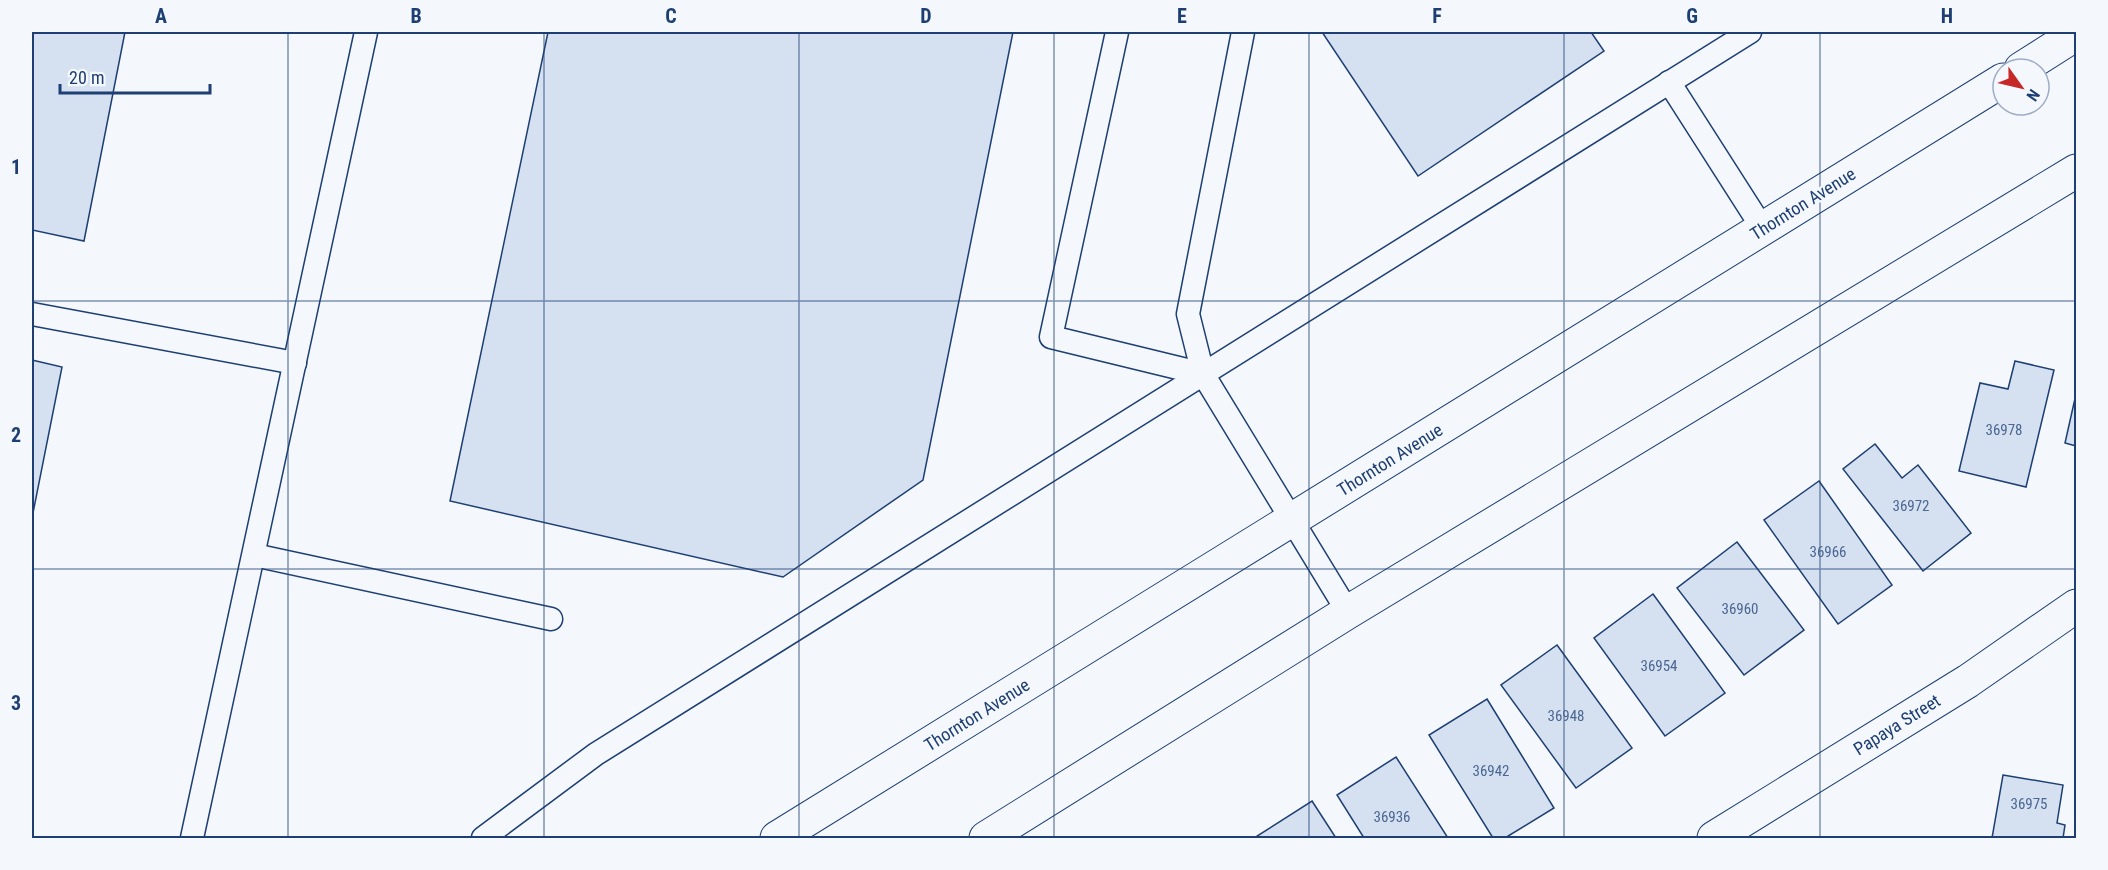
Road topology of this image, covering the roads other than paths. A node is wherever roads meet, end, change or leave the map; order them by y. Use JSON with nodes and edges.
{"nodes":[{"id":1,"x":366,"y":32,"type":"edge"},
{"id":2,"x":1118,"y":32,"type":"edge"},
{"id":3,"x":1243,"y":32,"type":"edge"},
{"id":4,"x":1750,"y":32,"type":"edge"},
{"id":5,"x":2076,"y":34,"type":"edge"},
{"id":6,"x":2040,"y":57,"type":"edge"},
{"id":7,"x":1669,"y":82,"type":"junction"},
{"id":8,"x":1991,"y":87,"type":"edge"},
{"id":9,"x":2076,"y":171,"type":"edge"},
{"id":10,"x":1763,"y":229,"type":"junction"},
{"id":11,"x":32,"y":314,"type":"edge"},
{"id":12,"x":295,"y":363,"type":"junction"},
{"id":13,"x":1203,"y":374,"type":"junction"},
{"id":14,"x":1293,"y":520,"type":"junction"},
{"id":15,"x":254,"y":555,"type":"junction"},
{"id":16,"x":2076,"y":606,"type":"edge"},
{"id":17,"x":1348,"y":612,"type":"junction"},
{"id":18,"x":551,"y":619,"type":"dead end"},
{"id":19,"x":192,"y":838,"type":"edge"},
{"id":20,"x":483,"y":838,"type":"edge"},
{"id":21,"x":777,"y":838,"type":"edge"},
{"id":22,"x":986,"y":838,"type":"edge"},
{"id":23,"x":1714,"y":838,"type":"edge"}],
"edges":[{"from":1,"to":12,"type":"lane"},
{"from":2,"to":13,"type":"lane"},
{"from":3,"to":13,"type":"lane"},
{"from":4,"to":7,"type":"lane"},
{"from":5,"to":6,"type":"main road"},
{"from":7,"to":10,"type":"lane"},
{"from":7,"to":13,"type":"lane"},
{"from":8,"to":10,"type":"main road","name":"Thornton Avenue"},
{"from":9,"to":17,"type":"main road"},
{"from":10,"to":14,"type":"main road","name":"Thornton Avenue"},
{"from":11,"to":12,"type":"lane"},
{"from":12,"to":15,"type":"lane"},
{"from":13,"to":14,"type":"lane"},
{"from":13,"to":20,"type":"lane"},
{"from":14,"to":17,"type":"lane"},
{"from":14,"to":21,"type":"main road","name":"Thornton Avenue"},
{"from":15,"to":18,"type":"lane"},
{"from":15,"to":19,"type":"lane"},
{"from":16,"to":23,"type":"main road","name":"Papaya Street"},
{"from":17,"to":22,"type":"main road"}]}
